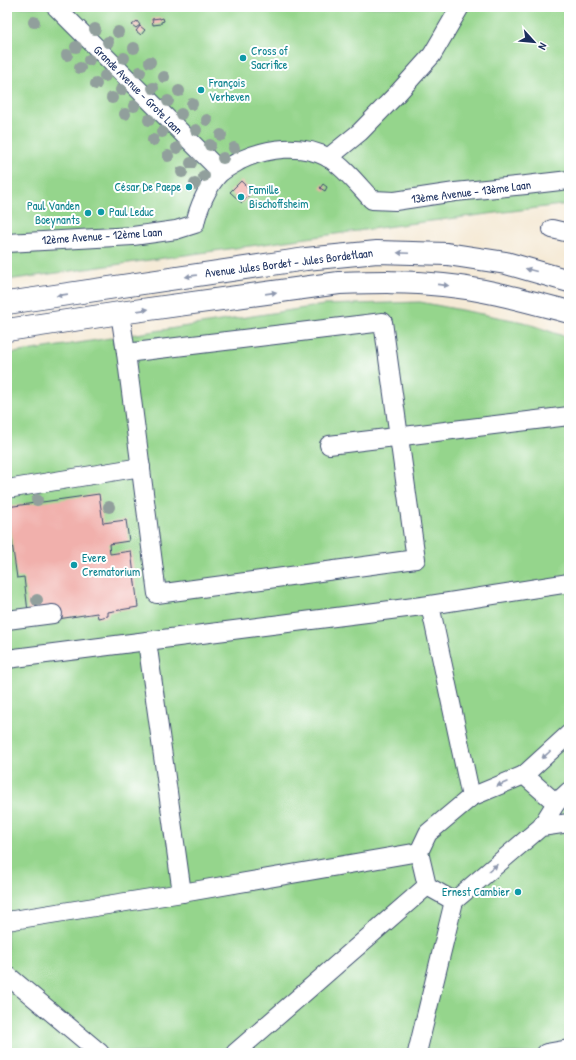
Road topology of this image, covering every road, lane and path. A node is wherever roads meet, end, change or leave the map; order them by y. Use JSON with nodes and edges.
{"nodes":[{"id":1,"x":56,"y":7,"type":"edge"},
{"id":2,"x":460,"y":7,"type":"edge"},
{"id":3,"x":328,"y":158,"type":"junction"},
{"id":4,"x":221,"y":172,"type":"junction"},
{"id":5,"x":569,"y":180,"type":"edge"},
{"id":6,"x":7,"y":243,"type":"edge"},
{"id":7,"x":569,"y":281,"type":"edge"},
{"id":8,"x":7,"y":303,"type":"edge"},
{"id":9,"x":569,"y":312,"type":"edge"},
{"id":10,"x":120,"y":313,"type":"junction"},
{"id":11,"x":7,"y":330,"type":"edge"},
{"id":12,"x":126,"y":353,"type":"junction"},
{"id":13,"x":569,"y":416,"type":"edge"},
{"id":14,"x":398,"y":437,"type":"junction"},
{"id":15,"x":329,"y":445,"type":"dead end"},
{"id":16,"x":141,"y":467,"type":"junction"},
{"id":17,"x":7,"y":489,"type":"edge"},
{"id":18,"x":569,"y":583,"type":"edge"},
{"id":19,"x":430,"y":606,"type":"junction"},
{"id":20,"x":53,"y":614,"type":"dead end"},
{"id":21,"x":7,"y":620,"type":"edge"},
{"id":22,"x":147,"y":641,"type":"junction"},
{"id":23,"x":7,"y":659,"type":"edge"},
{"id":24,"x":569,"y":734,"type":"edge"},
{"id":25,"x":524,"y":775,"type":"junction"},
{"id":26,"x":569,"y":791,"type":"edge"},
{"id":27,"x":471,"y":797,"type":"junction"},
{"id":28,"x":556,"y":803,"type":"junction"},
{"id":29,"x":569,"y":823,"type":"edge"},
{"id":30,"x":541,"y":827,"type":"junction"},
{"id":31,"x":419,"y":852,"type":"junction"},
{"id":32,"x":427,"y":886,"type":"junction"},
{"id":33,"x":182,"y":894,"type":"junction"},
{"id":34,"x":454,"y":901,"type":"junction"},
{"id":35,"x":7,"y":920,"type":"edge"},
{"id":36,"x":7,"y":975,"type":"edge"},
{"id":37,"x":569,"y":1049,"type":"edge"},
{"id":38,"x":100,"y":1053,"type":"edge"},
{"id":39,"x":235,"y":1053,"type":"edge"},
{"id":40,"x":417,"y":1053,"type":"edge"},
{"id":41,"x":546,"y":1053,"type":"edge"}],
"edges":[{"from":1,"to":4,"type":"street","name":"Grande Avenue - Grote Laan"},
{"from":2,"to":3,"type":"street"},
{"from":3,"to":4,"type":"street"},
{"from":3,"to":5,"type":"street","name":"13ème Avenue - 13ème Laan"},
{"from":4,"to":6,"type":"street","name":"12ème Avenue - 12ème Laan"},
{"from":7,"to":8,"type":"main road","name":"Avenue Jules Bordet - Jules Bordetlaan","one_way":true},
{"from":10,"to":9,"type":"main road","one_way":true},
{"from":10,"to":11,"type":"main road"},
{"from":10,"to":12,"type":"street"},
{"from":12,"to":14,"type":"street"},
{"from":12,"to":16,"type":"street"},
{"from":13,"to":14,"type":"street"},
{"from":14,"to":15,"type":"street"},
{"from":14,"to":16,"type":"street"},
{"from":16,"to":17,"type":"street"},
{"from":18,"to":19,"type":"street"},
{"from":19,"to":22,"type":"street"},
{"from":19,"to":27,"type":"street"},
{"from":20,"to":21,"type":"street"},
{"from":22,"to":23,"type":"street"},
{"from":22,"to":33,"type":"street"},
{"from":24,"to":25,"type":"street","one_way":true},
{"from":25,"to":27,"type":"street","one_way":true},
{"from":25,"to":28,"type":"street"},
{"from":26,"to":28,"type":"street"},
{"from":27,"to":31,"type":"street"},
{"from":28,"to":30,"type":"street"},
{"from":29,"to":30,"type":"street"},
{"from":34,"to":30,"type":"street","one_way":true},
{"from":31,"to":32,"type":"street"},
{"from":31,"to":33,"type":"street"},
{"from":32,"to":34,"type":"street"},
{"from":32,"to":39,"type":"street"},
{"from":33,"to":35,"type":"street"},
{"from":34,"to":40,"type":"street"},
{"from":36,"to":38,"type":"street"},
{"from":37,"to":41,"type":"street"}]}
